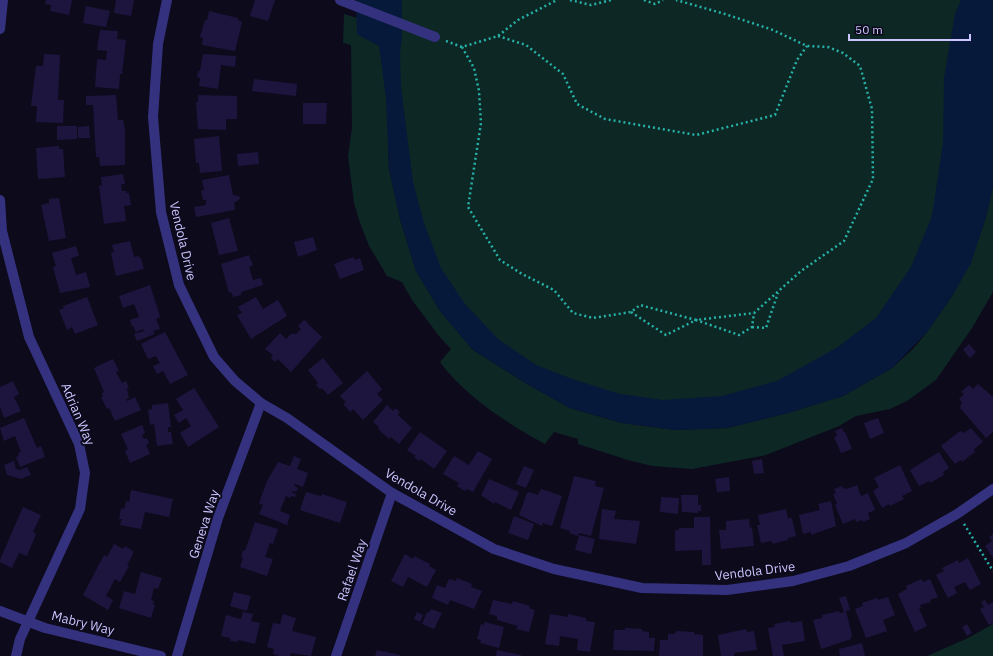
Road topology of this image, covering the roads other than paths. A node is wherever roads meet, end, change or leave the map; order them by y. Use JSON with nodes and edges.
{"nodes":[{"id":1,"x":4,"y":0,"type":"edge"},
{"id":2,"x":167,"y":0,"type":"edge"},
{"id":3,"x":342,"y":1,"type":"edge"},
{"id":4,"x":0,"y":29,"type":"edge"},
{"id":5,"x":434,"y":37,"type":"dead end"},
{"id":6,"x":0,"y":200,"type":"edge"},
{"id":7,"x":261,"y":403,"type":"junction"},
{"id":8,"x":993,"y":489,"type":"edge"},
{"id":9,"x":392,"y":493,"type":"junction"},
{"id":10,"x":0,"y":611,"type":"edge"},
{"id":11,"x":28,"y":622,"type":"junction"},
{"id":12,"x":16,"y":656,"type":"edge"},
{"id":13,"x":161,"y":656,"type":"edge"},
{"id":14,"x":177,"y":656,"type":"edge"},
{"id":15,"x":336,"y":656,"type":"edge"}],
"edges":[{"from":1,"to":4,"type":"street"},
{"from":2,"to":7,"type":"street","name":"Vendola Drive"},
{"from":3,"to":5,"type":"street"},
{"from":6,"to":11,"type":"street","name":"Adrian Way"},
{"from":7,"to":9,"type":"street","name":"Vendola Drive"},
{"from":7,"to":14,"type":"street","name":"Geneva Way"},
{"from":8,"to":9,"type":"street","name":"Vendola Drive"},
{"from":9,"to":15,"type":"street","name":"Rafael Way"},
{"from":10,"to":11,"type":"street","name":"Mabry Way"},
{"from":11,"to":12,"type":"street","name":"Adrian Way"},
{"from":11,"to":13,"type":"street","name":"Mabry Way"}]}
